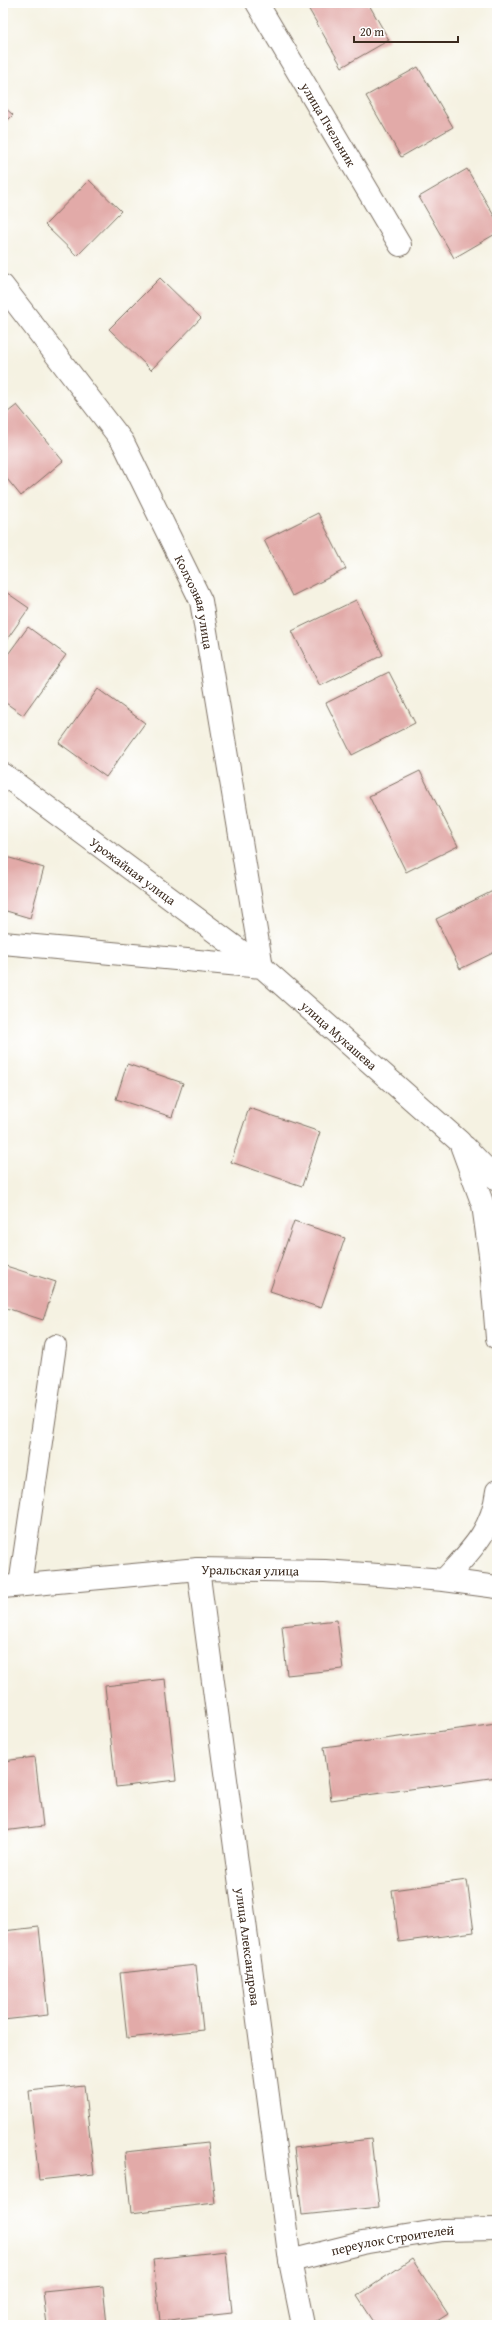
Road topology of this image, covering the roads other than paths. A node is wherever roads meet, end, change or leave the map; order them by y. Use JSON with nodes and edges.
{"nodes":[{"id":1,"x":257,"y":3,"type":"edge"},
{"id":2,"x":400,"y":245,"type":"dead end"},
{"id":3,"x":3,"y":286,"type":"edge"},
{"id":4,"x":3,"y":774,"type":"edge"},
{"id":5,"x":3,"y":943,"type":"edge"},
{"id":6,"x":262,"y":967,"type":"junction"},
{"id":7,"x":460,"y":1142,"type":"junction"},
{"id":8,"x":497,"y":1180,"type":"edge"},
{"id":9,"x":497,"y":1338,"type":"edge"},
{"id":10,"x":55,"y":1346,"type":"dead end"},
{"id":11,"x":497,"y":1490,"type":"edge"},
{"id":12,"x":198,"y":1568,"type":"junction"},
{"id":13,"x":444,"y":1580,"type":"junction"},
{"id":14,"x":11,"y":1586,"type":"edge"},
{"id":15,"x":497,"y":1587,"type":"edge"},
{"id":16,"x":497,"y":2229,"type":"edge"},
{"id":17,"x":290,"y":2261,"type":"junction"},
{"id":18,"x":303,"y":2325,"type":"edge"}],
"edges":[{"from":1,"to":2,"type":"street","name":"улица Пчельник"},
{"from":3,"to":6,"type":"street","name":"Колхозная улица"},
{"from":4,"to":6,"type":"street","name":"Урожайная улица"},
{"from":5,"to":6,"type":"street"},
{"from":6,"to":7,"type":"street","name":"улица Мукашева"},
{"from":7,"to":8,"type":"street"},
{"from":7,"to":9,"type":"street","name":"улица Мукашева"},
{"from":10,"to":14,"type":"street"},
{"from":11,"to":13,"type":"street"},
{"from":12,"to":13,"type":"street","name":"Уральская улица"},
{"from":12,"to":14,"type":"street","name":"Уральская улица"},
{"from":12,"to":17,"type":"street","name":"улица Александрова"},
{"from":13,"to":15,"type":"street","name":"Уральская улица"},
{"from":16,"to":17,"type":"street","name":"переулок Строителей"},
{"from":17,"to":18,"type":"street","name":"улица Александрова"}]}
